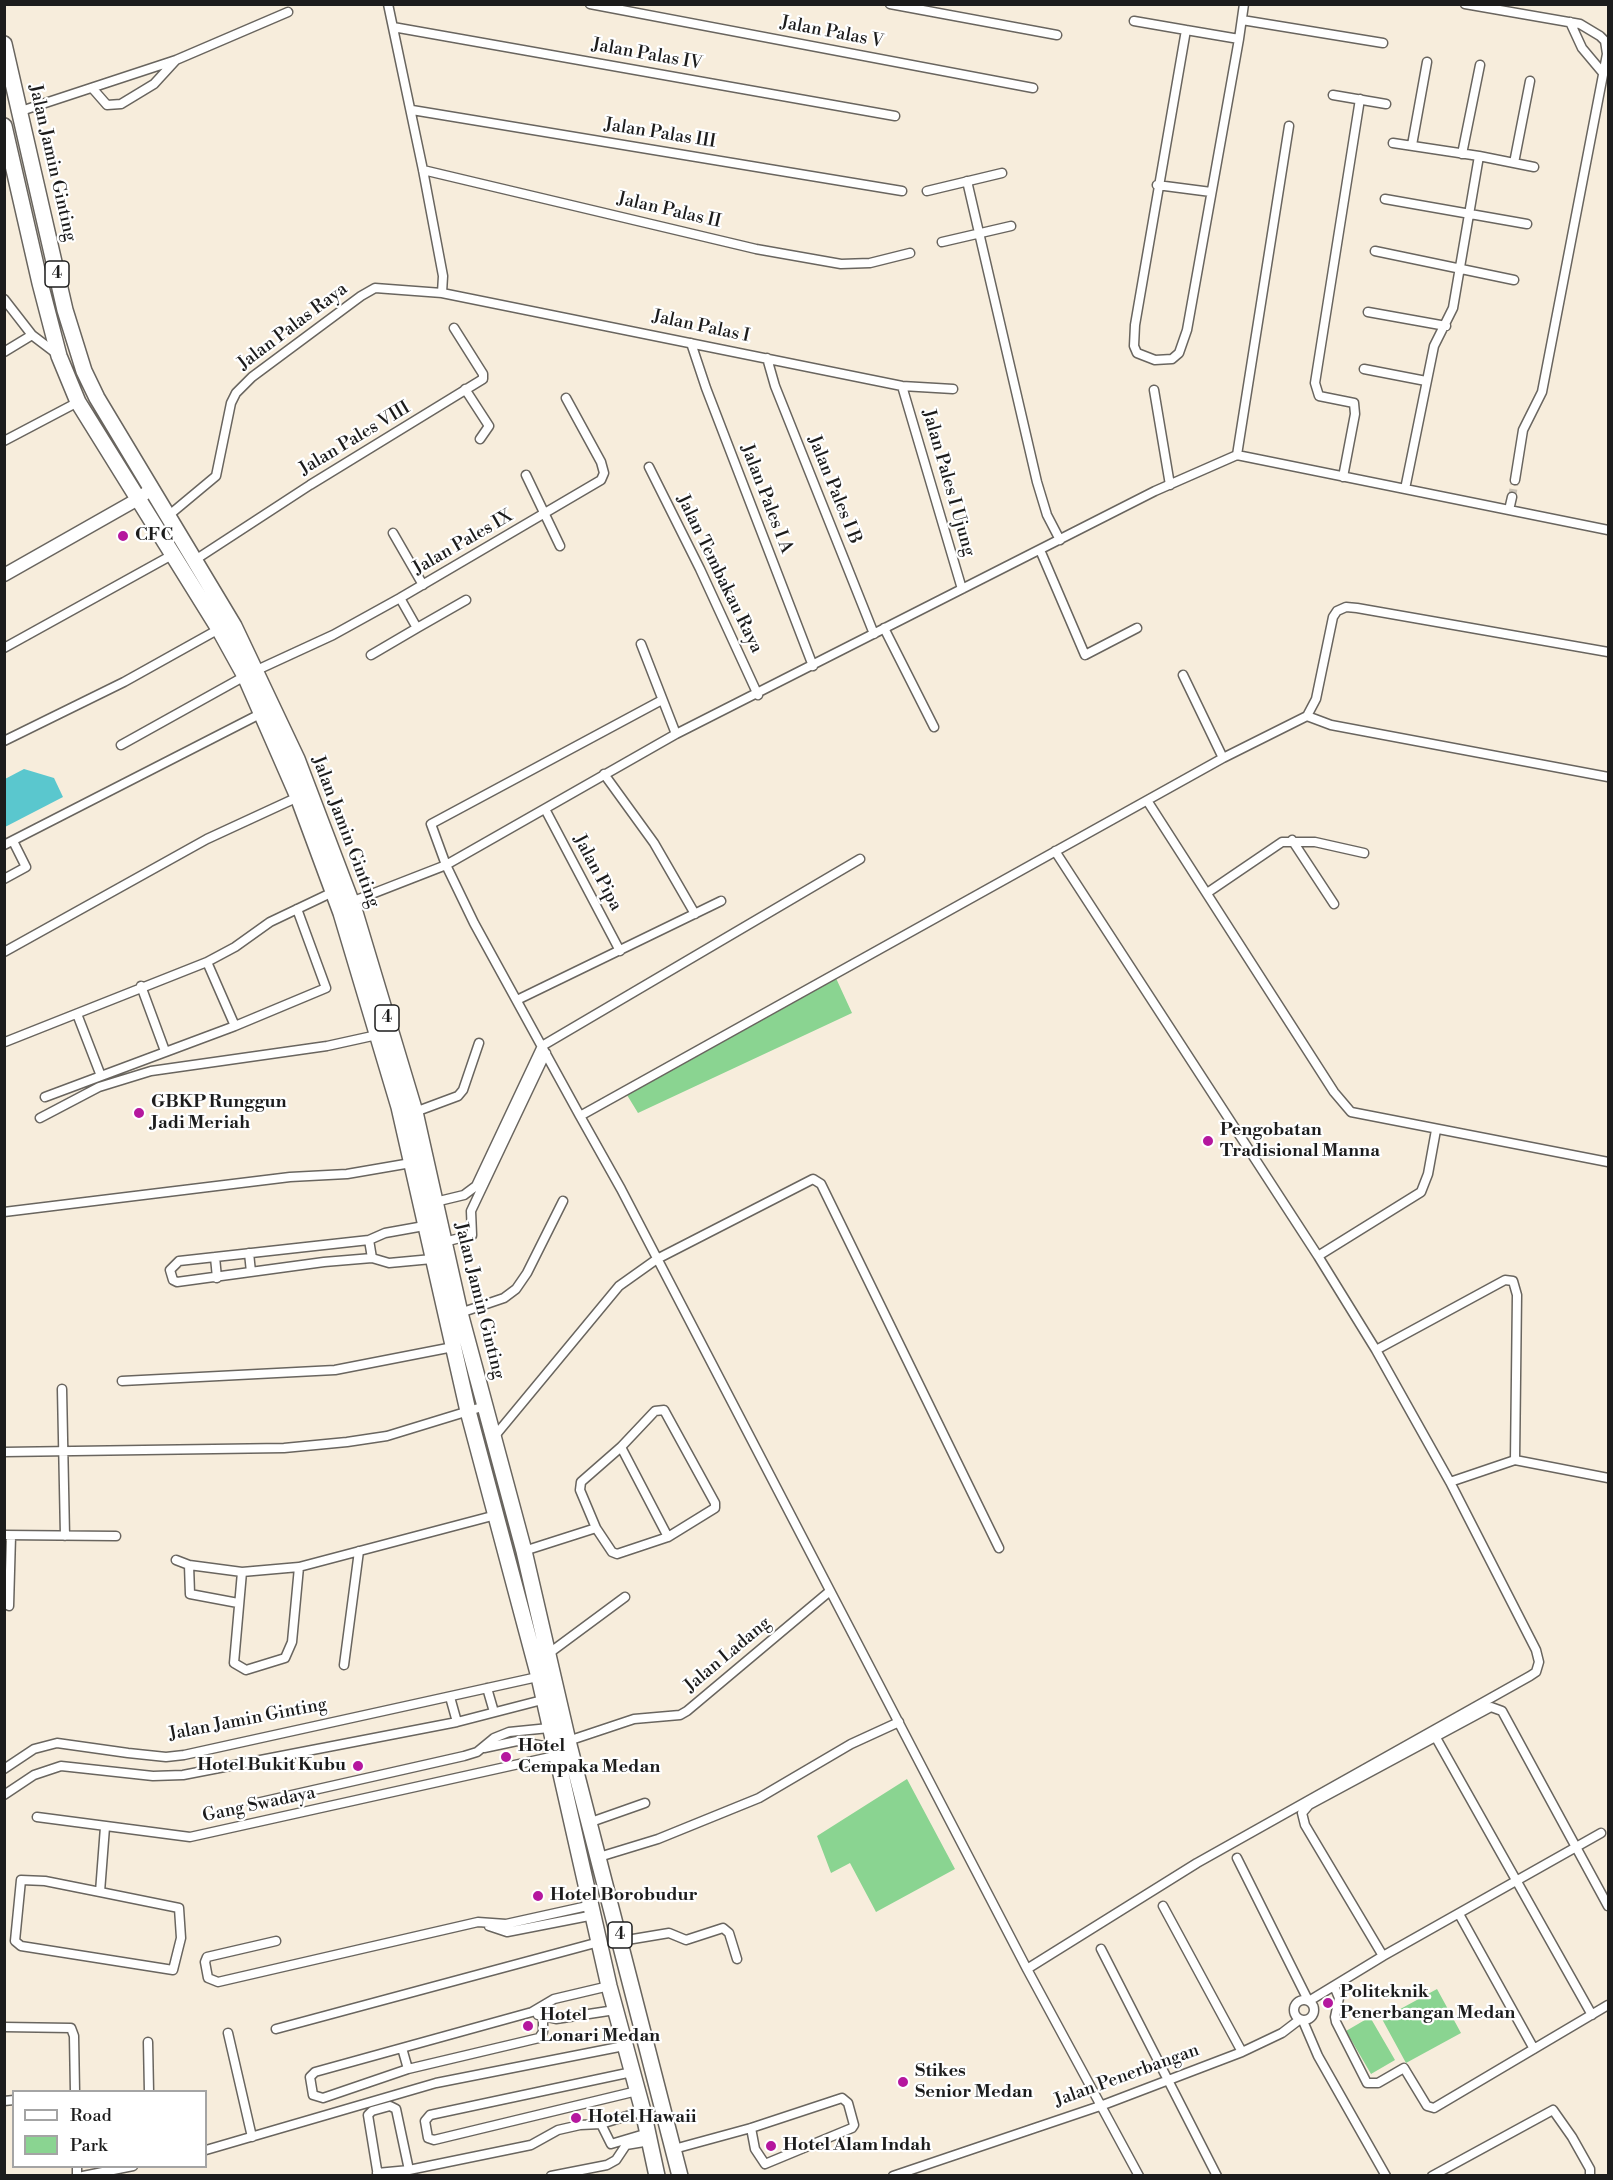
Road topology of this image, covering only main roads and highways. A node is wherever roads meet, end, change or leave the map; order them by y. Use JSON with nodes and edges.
{"nodes":[{"id":1,"x":4,"y":44,"type":"edge"},
{"id":2,"x":4,"y":126,"type":"edge"},
{"id":3,"x":251,"y":673,"type":"junction"},
{"id":4,"x":349,"y":908,"type":"junction"},
{"id":5,"x":545,"y":1675,"type":"junction"},
{"id":6,"x":551,"y":1698,"type":"junction"},
{"id":7,"x":657,"y":2175,"type":"edge"},
{"id":8,"x":680,"y":2175,"type":"edge"}],
"edges":[{"from":1,"to":3,"type":"highway","name":"Jalan Jamin Ginting","number":"4"},
{"from":2,"to":3,"type":"highway","name":"Jalan Jamin Ginting","number":"4"},
{"from":3,"to":4,"type":"highway","name":"Jalan Jamin Ginting","number":"4"},
{"from":3,"to":4,"type":"highway","name":"Jalan Jamin Ginting","number":"4"},
{"from":4,"to":5,"type":"highway","name":"Jalan Jamin Ginting","number":"4"},
{"from":4,"to":5,"type":"highway","name":"Jalan Jamin Ginting","number":"4"},
{"from":5,"to":6,"type":"highway","name":"Jalan Jamin Ginting","number":"4"},
{"from":6,"to":7,"type":"highway","name":"Jalan Jamin Ginting","number":"4"},
{"from":6,"to":8,"type":"highway","name":"Jalan Jamin Ginting","number":"4"}]}
